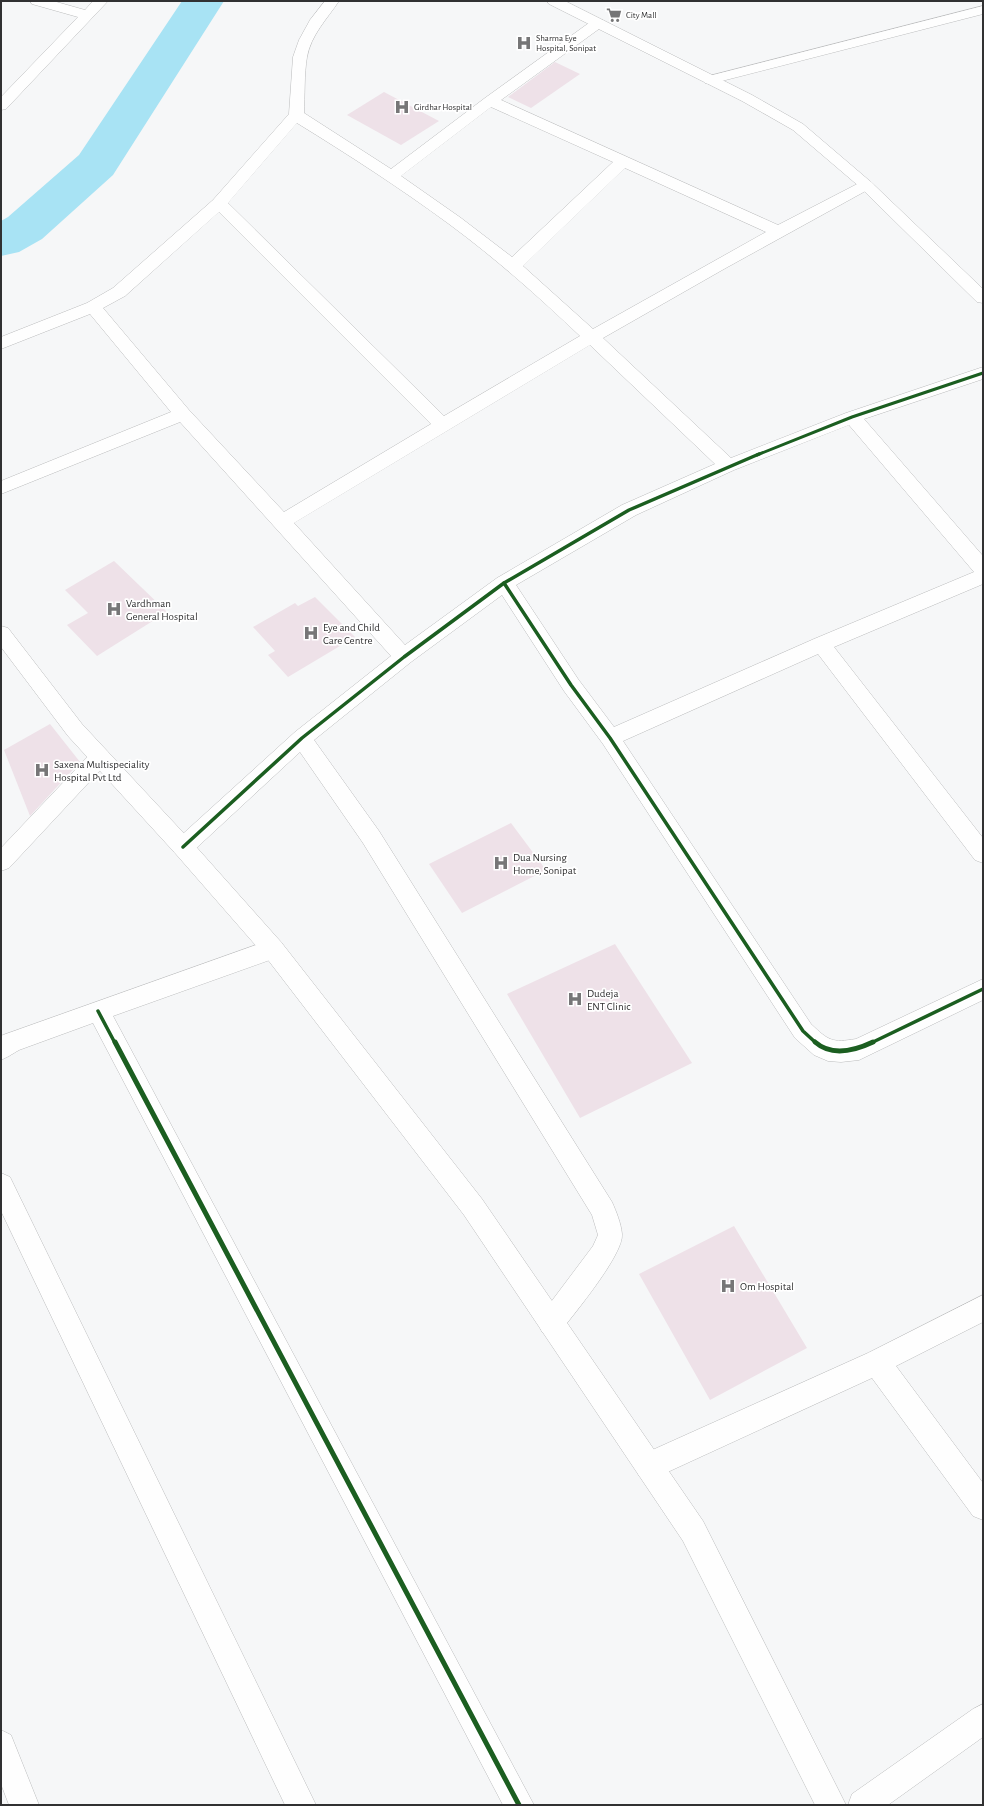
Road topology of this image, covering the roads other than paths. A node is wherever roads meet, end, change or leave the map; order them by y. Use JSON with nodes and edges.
{"nodes":[{"id":1,"x":37,"y":1,"type":"edge"},
{"id":2,"x":101,"y":1,"type":"edge"},
{"id":3,"x":332,"y":1,"type":"edge"},
{"id":4,"x":554,"y":1,"type":"edge"},
{"id":5,"x":983,"y":10,"type":"edge"},
{"id":6,"x":88,"y":15,"type":"junction"},
{"id":7,"x":598,"y":23,"type":"junction"},
{"id":8,"x":710,"y":80,"type":"junction"},
{"id":9,"x":1,"y":86,"type":"edge"},
{"id":10,"x":18,"y":90,"type":"junction"},
{"id":11,"x":490,"y":101,"type":"junction"},
{"id":12,"x":1,"y":106,"type":"edge"},
{"id":13,"x":296,"y":114,"type":"junction"},
{"id":14,"x":623,"y":161,"type":"junction"},
{"id":15,"x":391,"y":176,"type":"junction"},
{"id":16,"x":866,"y":185,"type":"junction"},
{"id":17,"x":219,"y":204,"type":"junction"},
{"id":18,"x":777,"y":231,"type":"junction"},
{"id":19,"x":513,"y":266,"type":"junction"},
{"id":20,"x":981,"y":293,"type":"edge"},
{"id":21,"x":93,"y":307,"type":"junction"},
{"id":22,"x":590,"y":337,"type":"junction"},
{"id":23,"x":1,"y":342,"type":"edge"},
{"id":24,"x":983,"y":373,"type":"edge"},
{"id":25,"x":183,"y":414,"type":"junction"},
{"id":26,"x":852,"y":417,"type":"junction"},
{"id":27,"x":442,"y":424,"type":"junction"},
{"id":28,"x":728,"y":466,"type":"junction"},
{"id":29,"x":1,"y":488,"type":"edge"},
{"id":30,"x":282,"y":522,"type":"junction"},
{"id":31,"x":983,"y":570,"type":"edge"},
{"id":32,"x":983,"y":576,"type":"edge"},
{"id":33,"x":504,"y":583,"type":"junction"},
{"id":34,"x":1,"y":633,"type":"edge"},
{"id":35,"x":821,"y":644,"type":"junction"},
{"id":36,"x":404,"y":657,"type":"junction"},
{"id":37,"x":302,"y":738,"type":"junction"},
{"id":38,"x":610,"y":738,"type":"junction"},
{"id":39,"x":100,"y":757,"type":"junction"},
{"id":40,"x":183,"y":847,"type":"junction"},
{"id":41,"x":983,"y":854,"type":"edge"},
{"id":42,"x":1,"y":862,"type":"edge"},
{"id":43,"x":273,"y":948,"type":"junction"},
{"id":44,"x":983,"y":989,"type":"edge"},
{"id":45,"x":98,"y":1011,"type":"junction"},
{"id":46,"x":1,"y":1049,"type":"edge"},
{"id":47,"x":1,"y":1185,"type":"edge"},
{"id":48,"x":983,"y":1308,"type":"edge"},
{"id":49,"x":551,"y":1323,"type":"junction"},
{"id":50,"x":877,"y":1362,"type":"junction"},
{"id":51,"x":649,"y":1466,"type":"junction"},
{"id":52,"x":983,"y":1506,"type":"edge"},
{"id":53,"x":983,"y":1719,"type":"edge"},
{"id":54,"x":1,"y":1745,"type":"edge"},
{"id":55,"x":24,"y":1805,"type":"edge"},
{"id":56,"x":301,"y":1805,"type":"edge"},
{"id":57,"x":519,"y":1805,"type":"edge"},
{"id":58,"x":831,"y":1805,"type":"edge"},
{"id":59,"x":863,"y":1805,"type":"edge"}],
"edges":[{"from":1,"to":6,"type":"main road"},
{"from":2,"to":6,"type":"main road"},
{"from":3,"to":13,"type":"main road"},
{"from":4,"to":7,"type":"main road"},
{"from":5,"to":8,"type":"main road"},
{"from":6,"to":10,"type":"main road"},
{"from":7,"to":8,"type":"main road"},
{"from":7,"to":11,"type":"main road"},
{"from":8,"to":16,"type":"main road"},
{"from":9,"to":10,"type":"main road"},
{"from":10,"to":12,"type":"main road"},
{"from":11,"to":14,"type":"main road"},
{"from":11,"to":15,"type":"main road"},
{"from":13,"to":15,"type":"main road"},
{"from":13,"to":17,"type":"main road"},
{"from":14,"to":18,"type":"main road"},
{"from":14,"to":19,"type":"main road"},
{"from":15,"to":19,"type":"main road"},
{"from":16,"to":18,"type":"main road"},
{"from":16,"to":20,"type":"main road"},
{"from":17,"to":21,"type":"main road"},
{"from":17,"to":27,"type":"main road"},
{"from":18,"to":22,"type":"main road"},
{"from":19,"to":22,"type":"main road"},
{"from":21,"to":23,"type":"main road"},
{"from":21,"to":25,"type":"main road"},
{"from":22,"to":27,"type":"main road"},
{"from":22,"to":28,"type":"main road"},
{"from":24,"to":26,"type":"main road"},
{"from":25,"to":29,"type":"main road"},
{"from":25,"to":30,"type":"main road"},
{"from":26,"to":28,"type":"main road"},
{"from":26,"to":31,"type":"main road"},
{"from":27,"to":30,"type":"main road"},
{"from":28,"to":33,"type":"main road"},
{"from":30,"to":36,"type":"main road"},
{"from":32,"to":35,"type":"main road"},
{"from":33,"to":36,"type":"main road"},
{"from":33,"to":38,"type":"main road"},
{"from":34,"to":39,"type":"main road"},
{"from":35,"to":38,"type":"main road"},
{"from":35,"to":41,"type":"main road"},
{"from":36,"to":37,"type":"main road"},
{"from":37,"to":40,"type":"main road"},
{"from":37,"to":49,"type":"main road"},
{"from":38,"to":44,"type":"main road"},
{"from":39,"to":40,"type":"main road"},
{"from":39,"to":42,"type":"main road"},
{"from":40,"to":43,"type":"main road"},
{"from":43,"to":45,"type":"main road"},
{"from":43,"to":49,"type":"main road"},
{"from":45,"to":46,"type":"main road"},
{"from":45,"to":57,"type":"main road"},
{"from":47,"to":56,"type":"main road"},
{"from":48,"to":50,"type":"main road"},
{"from":49,"to":51,"type":"main road"},
{"from":50,"to":51,"type":"main road"},
{"from":50,"to":52,"type":"main road"},
{"from":51,"to":58,"type":"main road"},
{"from":53,"to":59,"type":"main road"},
{"from":54,"to":55,"type":"main road"}]}
